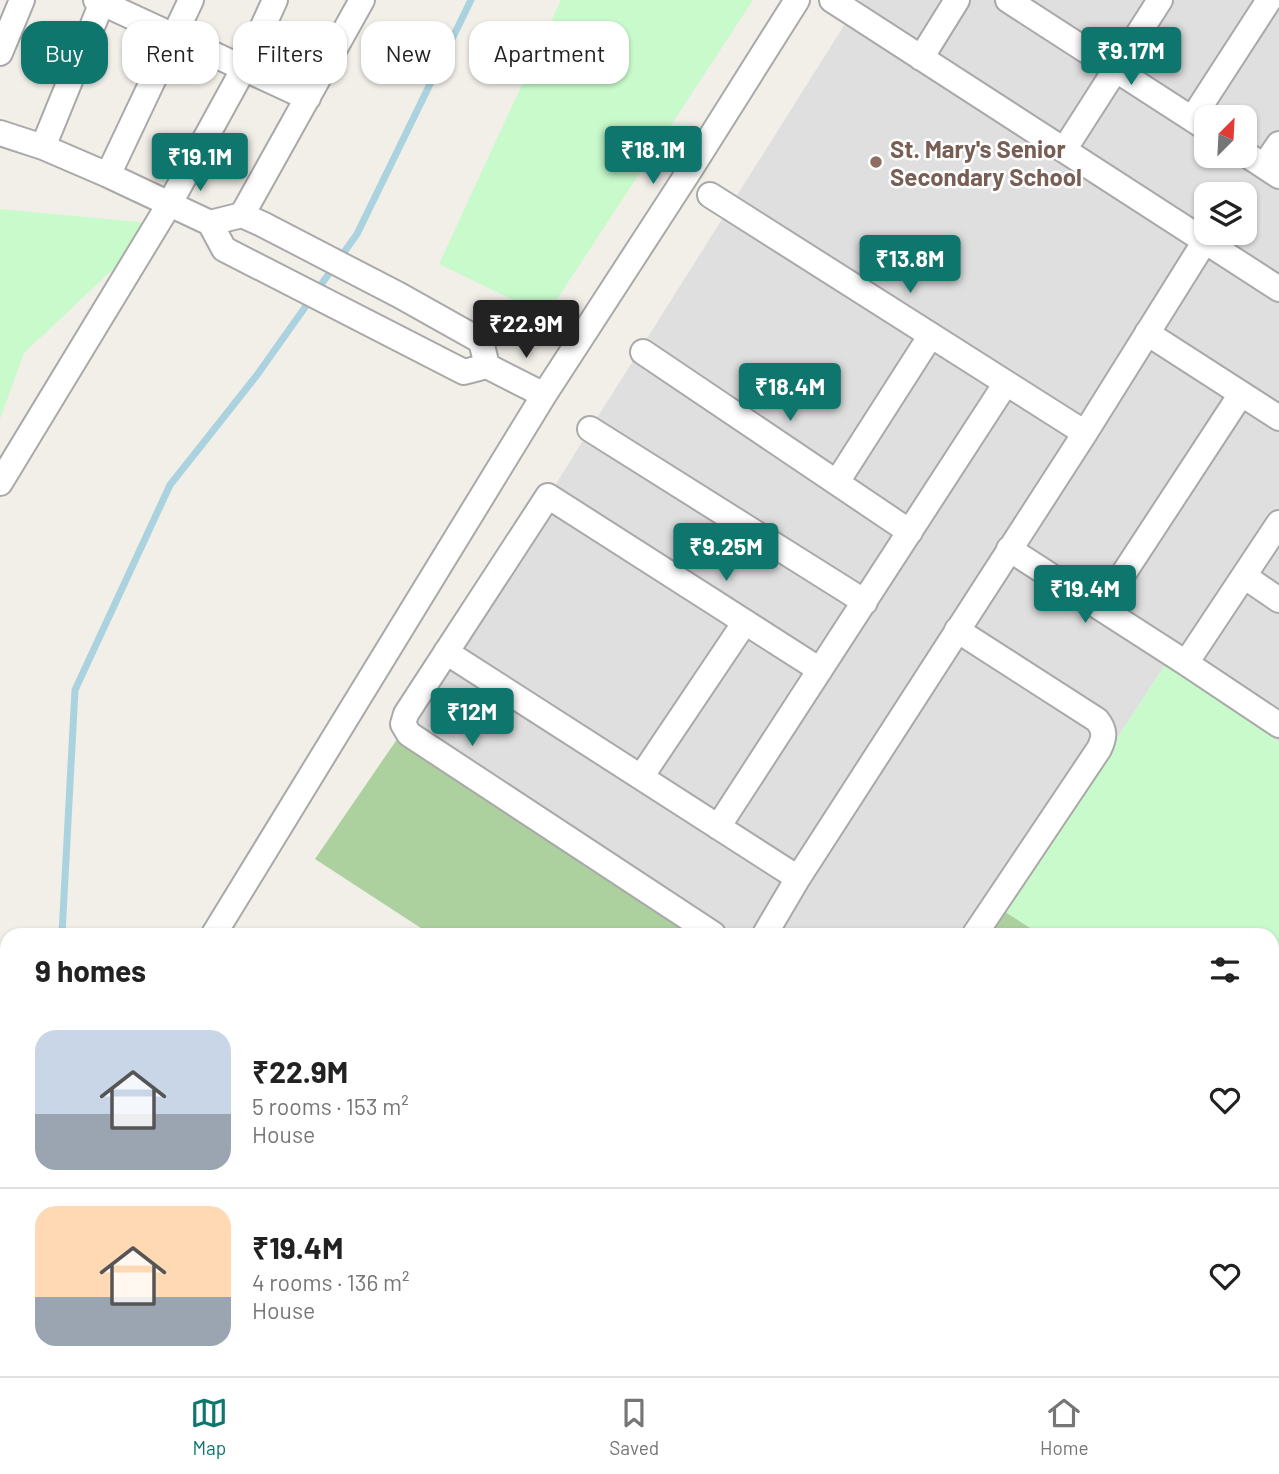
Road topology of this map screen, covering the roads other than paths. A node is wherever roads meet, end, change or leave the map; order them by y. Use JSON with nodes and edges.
{"nodes":[{"id":1,"x":22,"y":0,"type":"edge"},
{"id":2,"x":191,"y":0,"type":"edge"},
{"id":3,"x":275,"y":0,"type":"edge"},
{"id":4,"x":362,"y":0,"type":"edge"},
{"id":5,"x":797,"y":0,"type":"edge"},
{"id":6,"x":832,"y":0,"type":"edge"},
{"id":7,"x":957,"y":0,"type":"edge"},
{"id":8,"x":1008,"y":0,"type":"edge"},
{"id":9,"x":1160,"y":0,"type":"edge"},
{"id":10,"x":1269,"y":0,"type":"edge"},
{"id":11,"x":100,"y":1,"type":"edge"},
{"id":12,"x":143,"y":21,"type":"edge"},
{"id":13,"x":182,"y":21,"type":"edge"},
{"id":14,"x":265,"y":21,"type":"edge"},
{"id":15,"x":0,"y":53,"type":"edge"},
{"id":16,"x":921,"y":58,"type":"junction"},
{"id":17,"x":1116,"y":70,"type":"junction"},
{"id":18,"x":152,"y":84,"type":"edge"},
{"id":19,"x":235,"y":84,"type":"edge"},
{"id":20,"x":278,"y":84,"type":"edge"},
{"id":21,"x":308,"y":98,"type":"junction"},
{"id":22,"x":1210,"y":105,"type":"edge"},
{"id":23,"x":1194,"y":121,"type":"edge"},
{"id":24,"x":0,"y":132,"type":"edge"},
{"id":25,"x":1279,"y":144,"type":"edge"},
{"id":26,"x":43,"y":147,"type":"junction"},
{"id":27,"x":1064,"y":150,"type":"junction"},
{"id":28,"x":1263,"y":165,"type":"edge"},
{"id":29,"x":108,"y":175,"type":"junction"},
{"id":30,"x":710,"y":195,"type":"dead end"},
{"id":31,"x":170,"y":203,"type":"junction"},
{"id":32,"x":252,"y":220,"type":"junction"},
{"id":33,"x":210,"y":223,"type":"junction"},
{"id":34,"x":1194,"y":235,"type":"edge"},
{"id":35,"x":1203,"y":245,"type":"edge"},
{"id":36,"x":1210,"y":245,"type":"edge"},
{"id":37,"x":1279,"y":289,"type":"edge"},
{"id":38,"x":1147,"y":333,"type":"junction"},
{"id":39,"x":931,"y":335,"type":"junction"},
{"id":40,"x":643,"y":352,"type":"dead end"},
{"id":41,"x":487,"y":366,"type":"junction"},
{"id":42,"x":1006,"y":383,"type":"junction"},
{"id":43,"x":1241,"y":394,"type":"junction"},
{"id":44,"x":544,"y":395,"type":"junction"},
{"id":45,"x":1279,"y":418,"type":"edge"},
{"id":46,"x":590,"y":429,"type":"dead end"},
{"id":47,"x":1085,"y":433,"type":"junction"},
{"id":48,"x":836,"y":482,"type":"junction"},
{"id":49,"x":0,"y":484,"type":"edge"},
{"id":50,"x":1279,"y":523,"type":"edge"},
{"id":51,"x":910,"y":532,"type":"junction"},
{"id":52,"x":1009,"y":549,"type":"junction"},
{"id":53,"x":1244,"y":576,"type":"junction"},
{"id":54,"x":1279,"y":600,"type":"edge"},
{"id":55,"x":865,"y":602,"type":"junction"},
{"id":56,"x":1101,"y":608,"type":"junction"},
{"id":57,"x":745,"y":622,"type":"junction"},
{"id":58,"x":957,"y":629,"type":"junction"},
{"id":59,"x":446,"y":652,"type":"junction"},
{"id":60,"x":1186,"y":663,"type":"junction"},
{"id":61,"x":820,"y":670,"type":"junction"},
{"id":62,"x":1279,"y":725,"type":"edge"},
{"id":63,"x":641,"y":777,"type":"junction"},
{"id":64,"x":719,"y":827,"type":"junction"},
{"id":65,"x":798,"y":878,"type":"junction"},
{"id":66,"x":218,"y":928,"type":"edge"},
{"id":67,"x":704,"y":928,"type":"edge"},
{"id":68,"x":769,"y":928,"type":"edge"},
{"id":69,"x":979,"y":928,"type":"edge"}],
"edges":[{"from":1,"to":15,"type":"street"},
{"from":2,"to":13,"type":"street"},
{"from":3,"to":14,"type":"street"},
{"from":4,"to":21,"type":"street"},
{"from":5,"to":44,"type":"street"},
{"from":6,"to":16,"type":"street"},
{"from":7,"to":16,"type":"street"},
{"from":8,"to":17,"type":"street"},
{"from":9,"to":17,"type":"street"},
{"from":10,"to":22,"type":"street"},
{"from":11,"to":12,"type":"street"},
{"from":11,"to":26,"type":"street"},
{"from":16,"to":27,"type":"street"},
{"from":17,"to":23,"type":"street"},
{"from":17,"to":27,"type":"street"},
{"from":18,"to":29,"type":"street"},
{"from":19,"to":31,"type":"street"},
{"from":20,"to":21,"type":"street"},
{"from":21,"to":32,"type":"street"},
{"from":24,"to":26,"type":"street"},
{"from":25,"to":28,"type":"street"},
{"from":26,"to":29,"type":"street"},
{"from":27,"to":34,"type":"street"},
{"from":29,"to":31,"type":"street"},
{"from":30,"to":39,"type":"street"},
{"from":31,"to":33,"type":"street"},
{"from":31,"to":49,"type":"street"},
{"from":32,"to":33,"type":"street"},
{"from":32,"to":41,"type":"street"},
{"from":33,"to":41,"type":"street"},
{"from":35,"to":38,"type":"street"},
{"from":36,"to":37,"type":"street"},
{"from":38,"to":43,"type":"street"},
{"from":38,"to":47,"type":"street"},
{"from":39,"to":42,"type":"street"},
{"from":39,"to":48,"type":"street"},
{"from":40,"to":48,"type":"street"},
{"from":41,"to":44,"type":"street"},
{"from":42,"to":47,"type":"street"},
{"from":42,"to":51,"type":"street"},
{"from":43,"to":45,"type":"street"},
{"from":43,"to":56,"type":"street"},
{"from":44,"to":66,"type":"street"},
{"from":46,"to":55,"type":"street"},
{"from":47,"to":52,"type":"street"},
{"from":48,"to":51,"type":"street"},
{"from":50,"to":53,"type":"street"},
{"from":51,"to":55,"type":"street"},
{"from":52,"to":56,"type":"street"},
{"from":52,"to":58,"type":"street"},
{"from":53,"to":54,"type":"street"},
{"from":53,"to":60,"type":"street"},
{"from":55,"to":61,"type":"street"},
{"from":56,"to":60,"type":"street"},
{"from":57,"to":59,"type":"street"},
{"from":57,"to":61,"type":"street"},
{"from":57,"to":63,"type":"street"},
{"from":58,"to":65,"type":"street"},
{"from":58,"to":69,"type":"street"},
{"from":59,"to":63,"type":"street"},
{"from":59,"to":67,"type":"street"},
{"from":60,"to":62,"type":"street"},
{"from":61,"to":64,"type":"street"},
{"from":63,"to":64,"type":"street"},
{"from":64,"to":65,"type":"street"},
{"from":65,"to":68,"type":"street"}]}
